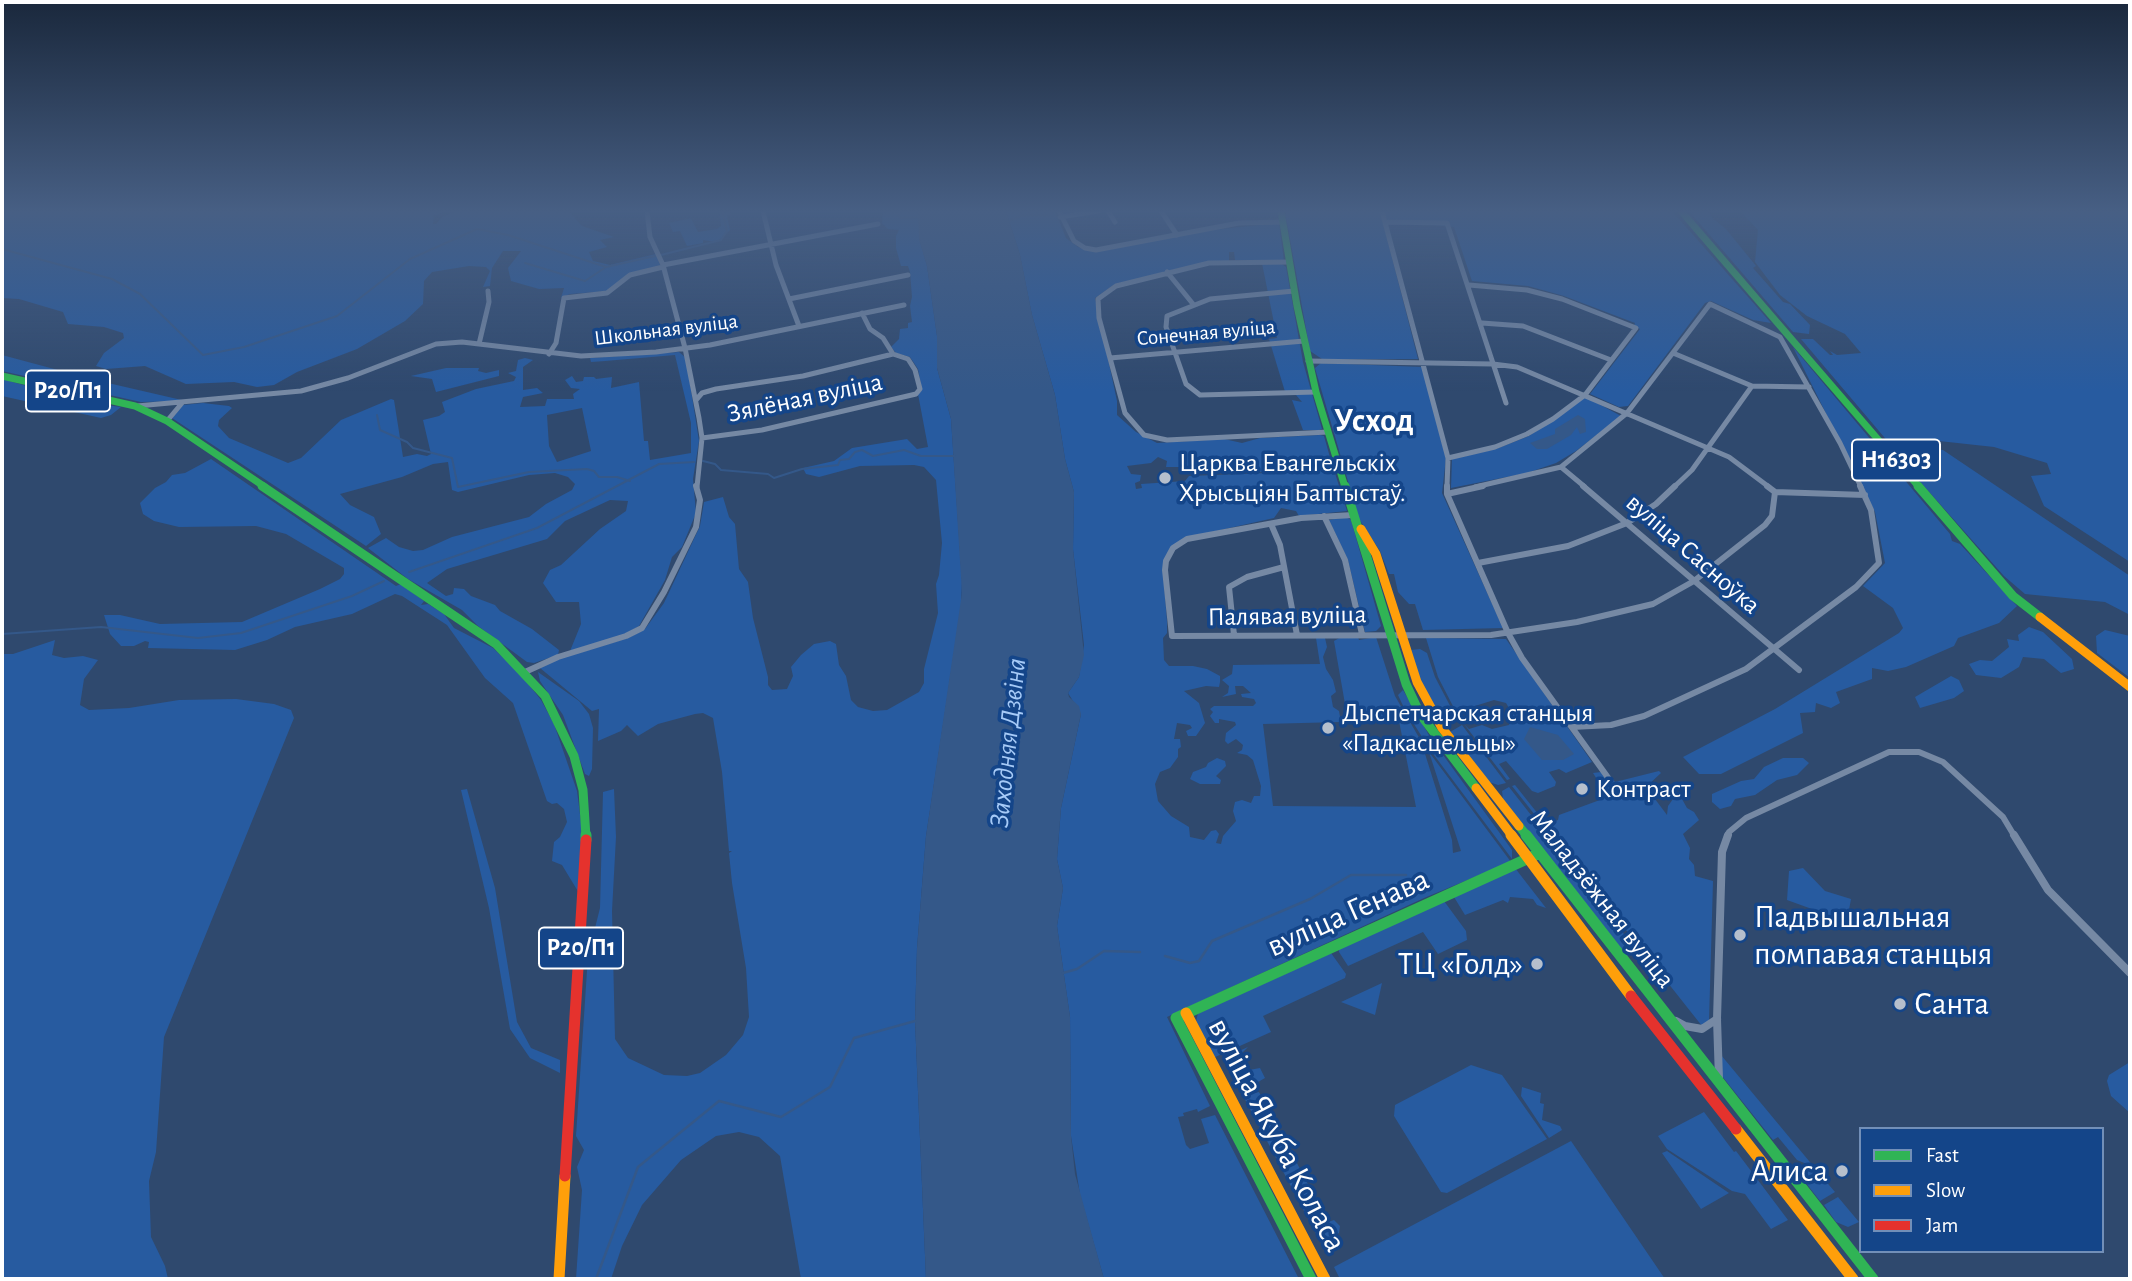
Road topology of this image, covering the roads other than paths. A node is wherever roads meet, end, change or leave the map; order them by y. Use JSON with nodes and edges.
{"nodes":[{"id":1,"x":645,"y":271,"type":"edge"},
{"id":2,"x":664,"y":271,"type":"edge"},
{"id":3,"x":779,"y":271,"type":"edge"},
{"id":4,"x":1173,"y":271,"type":"edge"},
{"id":5,"x":1291,"y":271,"type":"edge"},
{"id":6,"x":1398,"y":271,"type":"edge"},
{"id":7,"x":1464,"y":271,"type":"edge"},
{"id":8,"x":1730,"y":271,"type":"edge"},
{"id":9,"x":1167,"y":272,"type":"junction"},
{"id":10,"x":908,"y":275,"type":"dead end"},
{"id":11,"x":1469,"y":285,"type":"junction"},
{"id":12,"x":488,"y":291,"type":"dead end"},
{"id":13,"x":1294,"y":291,"type":"junction"},
{"id":14,"x":789,"y":299,"type":"junction"},
{"id":15,"x":1194,"y":304,"type":"junction"},
{"id":16,"x":904,"y":305,"type":"dead end"},
{"id":17,"x":862,"y":313,"type":"junction"},
{"id":18,"x":1482,"y":323,"type":"junction"},
{"id":19,"x":799,"y":326,"type":"junction"},
{"id":20,"x":1785,"y":337,"type":"junction"},
{"id":21,"x":1304,"y":341,"type":"junction"},
{"id":22,"x":479,"y":344,"type":"junction"},
{"id":23,"x":685,"y":348,"type":"junction"},
{"id":24,"x":1174,"y":351,"type":"junction"},
{"id":25,"x":1673,"y":353,"type":"junction"},
{"id":26,"x":549,"y":354,"type":"junction"},
{"id":27,"x":893,"y":355,"type":"junction"},
{"id":28,"x":1110,"y":358,"type":"junction"},
{"id":29,"x":1611,"y":360,"type":"junction"},
{"id":30,"x":1308,"y":361,"type":"junction"},
{"id":31,"x":1423,"y":362,"type":"junction"},
{"id":32,"x":1493,"y":364,"type":"junction"},
{"id":33,"x":2,"y":376,"type":"edge"},
{"id":34,"x":692,"y":385,"type":"junction"},
{"id":35,"x":1752,"y":386,"type":"junction"},
{"id":36,"x":1809,"y":387,"type":"junction"},
{"id":37,"x":716,"y":390,"type":"junction"},
{"id":38,"x":1316,"y":392,"type":"junction"},
{"id":39,"x":1585,"y":395,"type":"junction"},
{"id":40,"x":696,"y":400,"type":"junction"},
{"id":41,"x":181,"y":403,"type":"junction"},
{"id":42,"x":1506,"y":403,"type":"dead end"},
{"id":43,"x":135,"y":406,"type":"junction"},
{"id":44,"x":1627,"y":413,"type":"junction"},
{"id":45,"x":167,"y":421,"type":"junction"},
{"id":46,"x":1328,"y":432,"type":"junction"},
{"id":47,"x":702,"y":438,"type":"junction"},
{"id":48,"x":1707,"y":448,"type":"junction"},
{"id":49,"x":1448,"y":458,"type":"junction"},
{"id":50,"x":1561,"y":467,"type":"junction"},
{"id":51,"x":1775,"y":492,"type":"junction"},
{"id":52,"x":1447,"y":494,"type":"junction"},
{"id":53,"x":1865,"y":495,"type":"junction"},
{"id":54,"x":1353,"y":515,"type":"junction"},
{"id":55,"x":1324,"y":516,"type":"junction"},
{"id":56,"x":1627,"y":523,"type":"junction"},
{"id":57,"x":1271,"y":524,"type":"junction"},
{"id":58,"x":1478,"y":563,"type":"junction"},
{"id":59,"x":1284,"y":567,"type":"junction"},
{"id":60,"x":1694,"y":581,"type":"junction"},
{"id":61,"x":1508,"y":633,"type":"junction"},
{"id":62,"x":1362,"y":634,"type":"junction"},
{"id":63,"x":1390,"y":634,"type":"junction"},
{"id":64,"x":1234,"y":635,"type":"junction"},
{"id":65,"x":1297,"y":635,"type":"junction"},
{"id":66,"x":1402,"y":635,"type":"junction"},
{"id":67,"x":1775,"y":649,"type":"junction"},
{"id":68,"x":1799,"y":670,"type":"dead end"},
{"id":69,"x":526,"y":672,"type":"junction"},
{"id":70,"x":2130,"y":687,"type":"edge"},
{"id":71,"x":1572,"y":727,"type":"junction"},
{"id":72,"x":1609,"y":779,"type":"dead end"},
{"id":73,"x":1540,"y":853,"type":"junction"},
{"id":74,"x":1527,"y":859,"type":"junction"},
{"id":75,"x":2130,"y":973,"type":"edge"},
{"id":76,"x":1186,"y":1013,"type":"junction"},
{"id":77,"x":1668,"y":1017,"type":"junction"},
{"id":78,"x":1176,"y":1018,"type":"joint"},
{"id":79,"x":1717,"y":1019,"type":"junction"},
{"id":80,"x":1720,"y":1084,"type":"junction"},
{"id":81,"x":1264,"y":1164,"type":"junction"},
{"id":82,"x":1254,"y":1169,"type":"junction"},
{"id":83,"x":559,"y":1279,"type":"edge"},
{"id":84,"x":1311,"y":1279,"type":"edge"},
{"id":85,"x":1325,"y":1279,"type":"edge"},
{"id":86,"x":1853,"y":1279,"type":"edge"},
{"id":87,"x":1873,"y":1279,"type":"edge"}],
"edges":[{"from":1,"to":26,"type":"street"},
{"from":2,"to":23,"type":"street"},
{"from":3,"to":14,"type":"street"},
{"from":4,"to":9,"type":"street"},
{"from":5,"to":13,"type":"main road","name":"Маладзёжная вуліца"},
{"from":6,"to":31,"type":"street"},
{"from":7,"to":11,"type":"street"},
{"from":8,"to":20,"type":"main road","number":"Н16303"},
{"from":9,"to":15,"type":"street"},
{"from":9,"to":28,"type":"street"},
{"from":10,"to":14,"type":"street"},
{"from":11,"to":18,"type":"street"},
{"from":11,"to":29,"type":"street"},
{"from":12,"to":22,"type":"street"},
{"from":13,"to":15,"type":"street"},
{"from":13,"to":21,"type":"main road","name":"Маладзёжная вуліца"},
{"from":14,"to":19,"type":"street"},
{"from":15,"to":24,"type":"street"},
{"from":16,"to":17,"type":"street","name":"Школьная вуліца"},
{"from":17,"to":19,"type":"street","name":"Школьная вуліца"},
{"from":17,"to":27,"type":"street"},
{"from":18,"to":29,"type":"street"},
{"from":18,"to":32,"type":"street"},
{"from":19,"to":23,"type":"street","name":"Школьная вуліца"},
{"from":20,"to":25,"type":"street"},
{"from":20,"to":36,"type":"street"},
{"from":20,"to":70,"type":"main road","number":"Н16303"},
{"from":21,"to":24,"type":"street","name":"Сонечная вуліца"},
{"from":21,"to":30,"type":"main road","name":"Маладзёжная вуліца"},
{"from":22,"to":26,"type":"street","name":"Школьная вуліца"},
{"from":22,"to":41,"type":"street","name":"Школьная вуліца"},
{"from":23,"to":26,"type":"street","name":"Школьная вуліца"},
{"from":23,"to":34,"type":"street"},
{"from":24,"to":28,"type":"street","name":"Сонечная вуліца"},
{"from":24,"to":38,"type":"street"},
{"from":25,"to":35,"type":"street"},
{"from":25,"to":44,"type":"street"},
{"from":27,"to":37,"type":"street"},
{"from":27,"to":47,"type":"street","name":"Зялёная вуліца"},
{"from":28,"to":46,"type":"street"},
{"from":29,"to":39,"type":"street"},
{"from":30,"to":31,"type":"street"},
{"from":30,"to":38,"type":"main road","name":"Маладзёжная вуліца"},
{"from":31,"to":32,"type":"street"},
{"from":31,"to":49,"type":"street"},
{"from":32,"to":39,"type":"street"},
{"from":32,"to":42,"type":"street"},
{"from":33,"to":43,"type":"main road","number":"Р20/П1"},
{"from":34,"to":37,"type":"street"},
{"from":34,"to":40,"type":"street"},
{"from":35,"to":36,"type":"street"},
{"from":35,"to":48,"type":"street"},
{"from":36,"to":53,"type":"street"},
{"from":37,"to":40,"type":"street"},
{"from":38,"to":46,"type":"main road","name":"Маладзёжная вуліца"},
{"from":39,"to":44,"type":"street"},
{"from":39,"to":49,"type":"street"},
{"from":40,"to":47,"type":"street"},
{"from":41,"to":43,"type":"street","name":"Школьная вуліца"},
{"from":41,"to":45,"type":"street"},
{"from":43,"to":45,"type":"main road","number":"Р20/П1"},
{"from":44,"to":48,"type":"street"},
{"from":44,"to":50,"type":"street"},
{"from":45,"to":69,"type":"main road","number":"Р20/П1"},
{"from":46,"to":54,"type":"main road","name":"Маладзёжная вуліца"},
{"from":47,"to":69,"type":"street"},
{"from":48,"to":51,"type":"street"},
{"from":48,"to":56,"type":"street"},
{"from":49,"to":52,"type":"street"},
{"from":50,"to":52,"type":"street"},
{"from":50,"to":56,"type":"street","name":"вуліца Сасноўка"},
{"from":51,"to":53,"type":"street"},
{"from":51,"to":60,"type":"street","name":"Палявая вуліца"},
{"from":52,"to":58,"type":"street"},
{"from":53,"to":67,"type":"street"},
{"from":54,"to":55,"type":"street"},
{"from":54,"to":63,"type":"main road","name":"Маладзёжная вуліца"},
{"from":54,"to":66,"type":"main road","name":"Маладзёжная вуліца"},
{"from":55,"to":57,"type":"street"},
{"from":55,"to":62,"type":"street"},
{"from":56,"to":58,"type":"street"},
{"from":56,"to":60,"type":"street","name":"вуліца Сасноўка"},
{"from":57,"to":59,"type":"street"},
{"from":57,"to":64,"type":"street","name":"Палявая вуліца"},
{"from":58,"to":61,"type":"street"},
{"from":59,"to":64,"type":"street"},
{"from":59,"to":65,"type":"street"},
{"from":60,"to":61,"type":"street","name":"Палявая вуліца"},
{"from":60,"to":67,"type":"street","name":"вуліца Сасноўка"},
{"from":61,"to":66,"type":"street","name":"Палявая вуліца"},
{"from":61,"to":71,"type":"street"},
{"from":62,"to":63,"type":"street","name":"Палявая вуліца"},
{"from":62,"to":65,"type":"street","name":"Палявая вуліца"},
{"from":63,"to":66,"type":"street","name":"Палявая вуліца"},
{"from":63,"to":74,"type":"main road","name":"Маладзёжная вуліца"},
{"from":64,"to":65,"type":"street","name":"Палявая вуліца"},
{"from":66,"to":73,"type":"main road","name":"Маладзёжная вуліца"},
{"from":67,"to":68,"type":"street","name":"вуліца Сасноўка"},
{"from":67,"to":71,"type":"street"},
{"from":69,"to":83,"type":"main road","number":"Р20/П1"},
{"from":71,"to":72,"type":"street"},
{"from":73,"to":74,"type":"main road","name":"вуліца Генава"},
{"from":73,"to":77,"type":"main road","name":"Маладзёжная вуліца"},
{"from":74,"to":76,"type":"main road","name":"вуліца Генава"},
{"from":74,"to":86,"type":"main road","name":"Маладзёжная вуліца"},
{"from":75,"to":79,"type":"street"},
{"from":76,"to":78,"type":"main road","name":"вуліца Генава"},
{"from":76,"to":81,"type":"main road","name":"вуліца Якуба Коласа"},
{"from":77,"to":79,"type":"street"},
{"from":77,"to":80,"type":"main road","name":"Маладзёжная вуліца"},
{"from":78,"to":82,"type":"main road","name":"вуліца Якуба Коласа"},
{"from":79,"to":80,"type":"street"},
{"from":80,"to":87,"type":"main road","name":"Маладзёжная вуліца"},
{"from":81,"to":82,"type":"street"},
{"from":81,"to":85,"type":"main road","name":"вуліца Якуба Коласа"},
{"from":82,"to":84,"type":"main road","name":"вуліца Якуба Коласа"}]}
